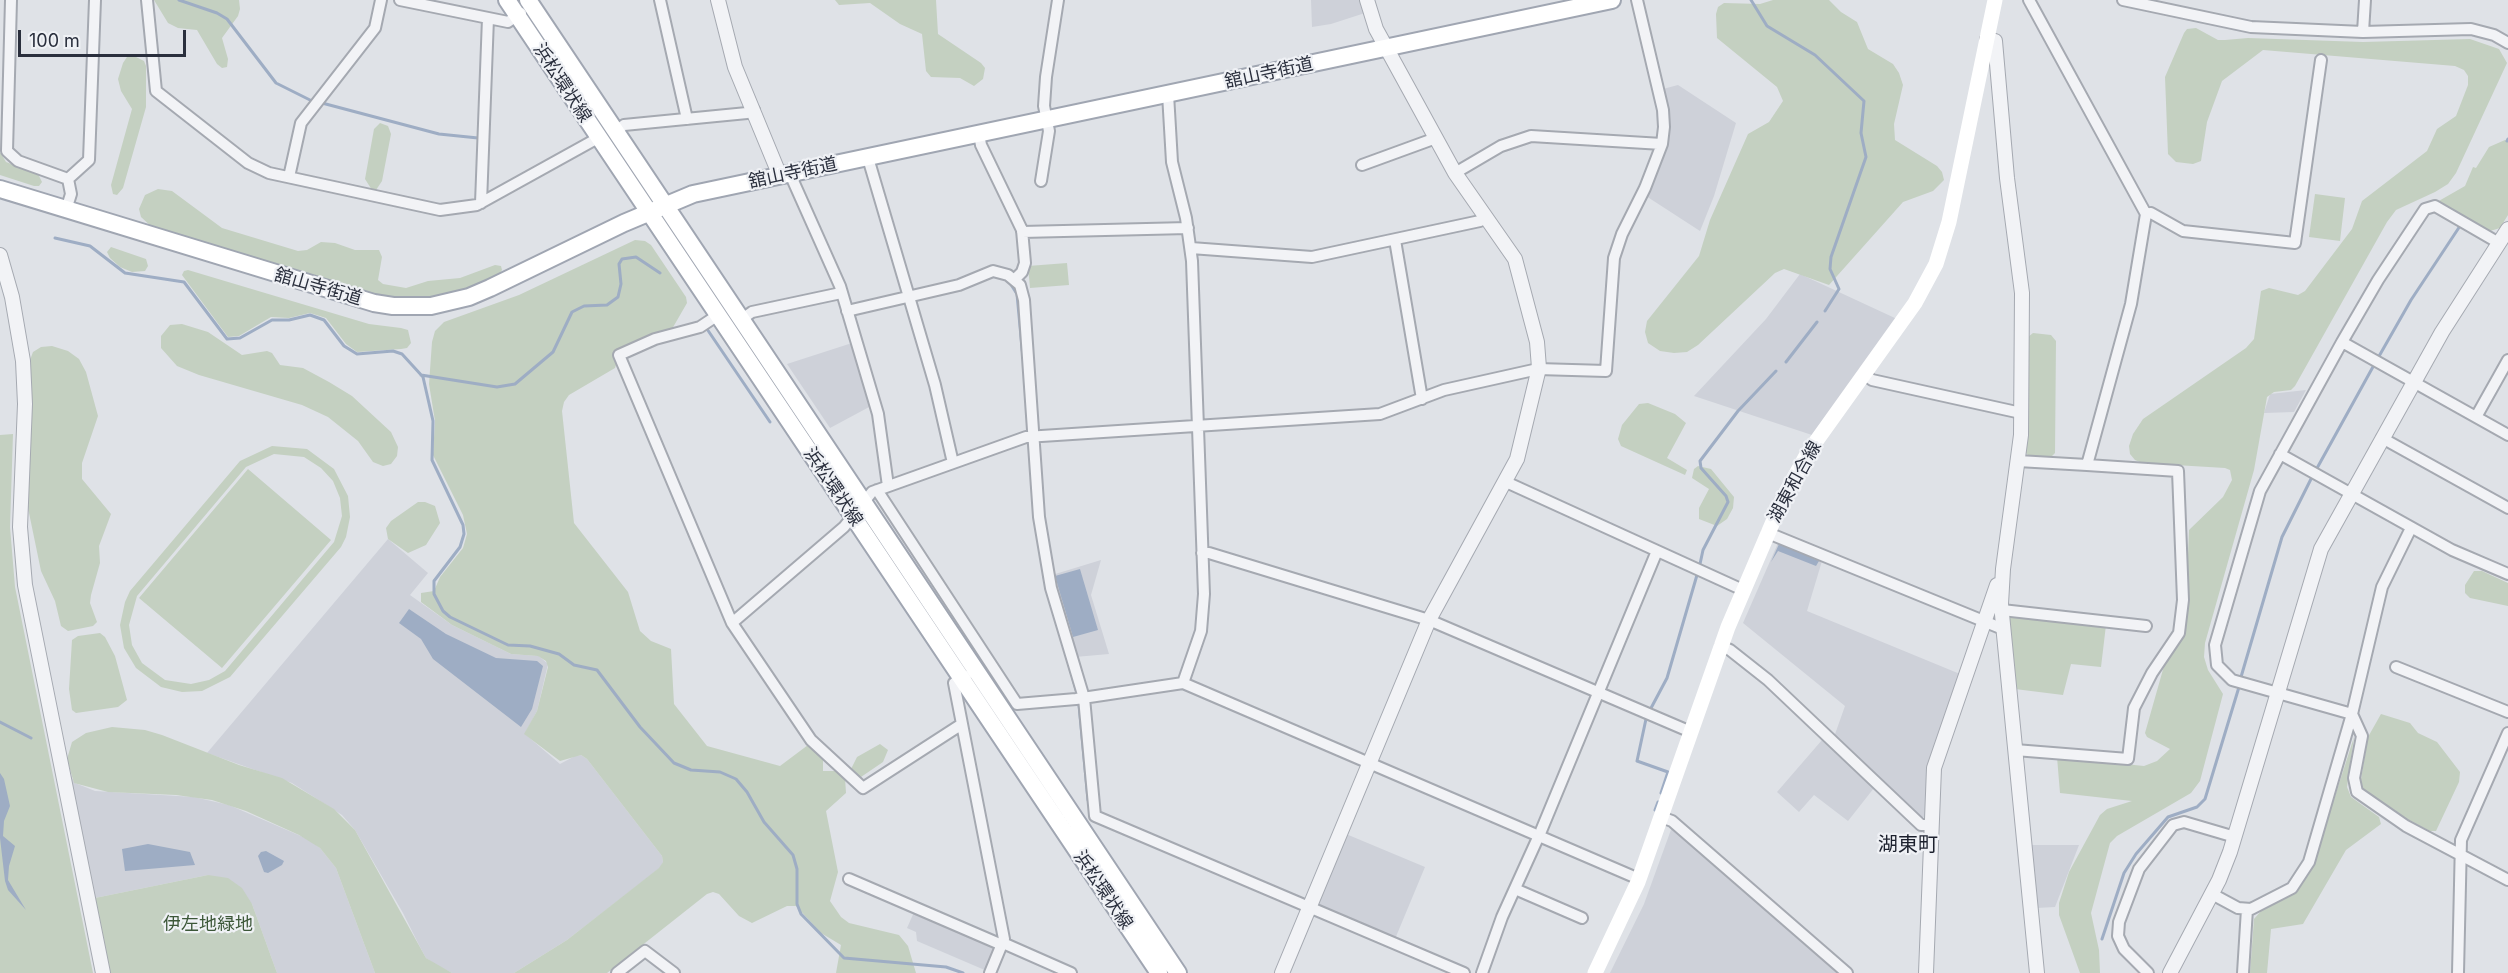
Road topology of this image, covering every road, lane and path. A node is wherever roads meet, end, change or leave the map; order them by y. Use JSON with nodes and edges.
{"nodes":[{"id":1,"x":11,"y":0,"type":"edge"},
{"id":2,"x":95,"y":0,"type":"edge"},
{"id":3,"x":147,"y":0,"type":"edge"},
{"id":4,"x":381,"y":0,"type":"edge"},
{"id":5,"x":400,"y":0,"type":"edge"},
{"id":6,"x":507,"y":0,"type":"edge"},
{"id":7,"x":660,"y":0,"type":"edge"},
{"id":8,"x":718,"y":0,"type":"edge"},
{"id":9,"x":1058,"y":0,"type":"edge"},
{"id":10,"x":1367,"y":0,"type":"edge"},
{"id":11,"x":1612,"y":0,"type":"edge"},
{"id":12,"x":1637,"y":0,"type":"edge"},
{"id":13,"x":1995,"y":0,"type":"edge"},
{"id":14,"x":2029,"y":0,"type":"edge"},
{"id":15,"x":2123,"y":0,"type":"edge"},
{"id":16,"x":2365,"y":0,"type":"edge"},
{"id":17,"x":532,"y":2,"type":"edge"},
{"id":18,"x":517,"y":15,"type":"junction"},
{"id":19,"x":488,"y":18,"type":"junction"},
{"id":20,"x":2363,"y":32,"type":"junction"},
{"id":21,"x":1987,"y":39,"type":"junction"},
{"id":22,"x":2508,"y":43,"type":"edge"},
{"id":23,"x":1386,"y":48,"type":"junction"},
{"id":24,"x":2322,"y":60,"type":"dead end"},
{"id":25,"x":1168,"y":94,"type":"junction"},
{"id":26,"x":754,"y":110,"type":"junction"},
{"id":27,"x":687,"y":119,"type":"junction"},
{"id":28,"x":1046,"y":120,"type":"junction"},
{"id":29,"x":616,"y":131,"type":"junction"},
{"id":30,"x":979,"y":134,"type":"junction"},
{"id":31,"x":598,"y":138,"type":"junction"},
{"id":32,"x":1436,"y":138,"type":"junction"},
{"id":33,"x":1662,"y":144,"type":"junction"},
{"id":34,"x":868,"y":158,"type":"junction"},
{"id":35,"x":1362,"y":165,"type":"dead end"},
{"id":36,"x":1455,"y":172,"type":"junction"},
{"id":37,"x":785,"y":175,"type":"junction"},
{"id":38,"x":289,"y":177,"type":"junction"},
{"id":39,"x":68,"y":179,"type":"junction"},
{"id":40,"x":1041,"y":181,"type":"dead end"},
{"id":41,"x":0,"y":189,"type":"edge"},
{"id":42,"x":481,"y":203,"type":"junction"},
{"id":43,"x":666,"y":206,"type":"junction"},
{"id":44,"x":66,"y":210,"type":"junction"},
{"id":45,"x":649,"y":213,"type":"junction"},
{"id":46,"x":2146,"y":214,"type":"junction"},
{"id":47,"x":1486,"y":217,"type":"junction"},
{"id":48,"x":1188,"y":228,"type":"junction"},
{"id":49,"x":1022,"y":232,"type":"junction"},
{"id":50,"x":2505,"y":236,"type":"edge"},
{"id":51,"x":1395,"y":240,"type":"junction"},
{"id":52,"x":1191,"y":248,"type":"junction"},
{"id":53,"x":0,"y":255,"type":"edge"},
{"id":54,"x":1015,"y":279,"type":"junction"},
{"id":55,"x":842,"y":293,"type":"junction"},
{"id":56,"x":909,"y":296,"type":"junction"},
{"id":57,"x":847,"y":311,"type":"junction"},
{"id":58,"x":718,"y":315,"type":"junction"},
{"id":59,"x":742,"y":319,"type":"junction"},
{"id":60,"x":2342,"y":342,"type":"junction"},
{"id":61,"x":2508,"y":360,"type":"edge"},
{"id":62,"x":1538,"y":369,"type":"junction"},
{"id":63,"x":1864,"y":374,"type":"junction"},
{"id":64,"x":773,"y":382,"type":"junction"},
{"id":65,"x":2414,"y":382,"type":"junction"},
{"id":66,"x":1422,"y":399,"type":"junction"},
{"id":67,"x":2021,"y":413,"type":"junction"},
{"id":68,"x":2476,"y":417,"type":"junction"},
{"id":69,"x":1198,"y":426,"type":"junction"},
{"id":70,"x":2508,"y":435,"type":"edge"},
{"id":71,"x":1035,"y":436,"type":"junction"},
{"id":72,"x":2382,"y":438,"type":"junction"},
{"id":73,"x":2280,"y":454,"type":"junction"},
{"id":74,"x":2018,"y":461,"type":"junction"},
{"id":75,"x":953,"y":463,"type":"junction"},
{"id":76,"x":2087,"y":465,"type":"junction"},
{"id":77,"x":1506,"y":482,"type":"junction"},
{"id":78,"x":888,"y":486,"type":"junction"},
{"id":79,"x":877,"y":490,"type":"junction"},
{"id":80,"x":2351,"y":494,"type":"junction"},
{"id":81,"x":2508,"y":508,"type":"edge"},
{"id":82,"x":858,"y":509,"type":"junction"},
{"id":83,"x":2411,"y":528,"type":"junction"},
{"id":84,"x":1768,"y":533,"type":"junction"},
{"id":85,"x":1657,"y":551,"type":"junction"},
{"id":86,"x":1202,"y":553,"type":"junction"},
{"id":87,"x":2003,"y":569,"type":"junction"},
{"id":88,"x":2508,"y":574,"type":"edge"},
{"id":89,"x":1743,"y":590,"type":"junction"},
{"id":90,"x":2002,"y":610,"type":"junction"},
{"id":91,"x":1429,"y":620,"type":"junction"},
{"id":92,"x":732,"y":622,"type":"junction"},
{"id":93,"x":1984,"y":622,"type":"junction"},
{"id":94,"x":2146,"y":626,"type":"dead end"},
{"id":95,"x":2003,"y":629,"type":"junction"},
{"id":96,"x":1721,"y":646,"type":"junction"},
{"id":97,"x":2396,"y":667,"type":"dead end"},
{"id":98,"x":975,"y":670,"type":"junction"},
{"id":99,"x":1183,"y":683,"type":"junction"},
{"id":100,"x":1599,"y":693,"type":"junction"},
{"id":101,"x":2277,"y":693,"type":"junction"},
{"id":102,"x":1084,"y":698,"type":"junction"},
{"id":103,"x":2508,"y":712,"type":"edge"},
{"id":104,"x":2352,"y":714,"type":"junction"},
{"id":105,"x":962,"y":724,"type":"junction"},
{"id":106,"x":1691,"y":732,"type":"junction"},
{"id":107,"x":2508,"y":733,"type":"edge"},
{"id":108,"x":2015,"y":750,"type":"junction"},
{"id":109,"x":1369,"y":763,"type":"junction"},
{"id":110,"x":1661,"y":817,"type":"junction"},
{"id":111,"x":1931,"y":825,"type":"junction"},
{"id":112,"x":1538,"y":837,"type":"junction"},
{"id":113,"x":2235,"y":837,"type":"junction"},
{"id":114,"x":2461,"y":855,"type":"junction"},
{"id":115,"x":849,"y":879,"type":"dead end"},
{"id":116,"x":1639,"y":879,"type":"junction"},
{"id":117,"x":2508,"y":880,"type":"edge"},
{"id":118,"x":1515,"y":889,"type":"junction"},
{"id":119,"x":2212,"y":894,"type":"junction"},
{"id":120,"x":1309,"y":907,"type":"junction"},
{"id":121,"x":2247,"y":909,"type":"junction"},
{"id":122,"x":1582,"y":918,"type":"dead end"},
{"id":123,"x":1002,"y":944,"type":"junction"},
{"id":124,"x":103,"y":973,"type":"edge"},
{"id":125,"x":617,"y":973,"type":"edge"},
{"id":126,"x":674,"y":973,"type":"edge"},
{"id":127,"x":990,"y":973,"type":"edge"},
{"id":128,"x":1071,"y":973,"type":"edge"},
{"id":129,"x":1159,"y":973,"type":"edge"},
{"id":130,"x":1178,"y":973,"type":"edge"},
{"id":131,"x":1282,"y":973,"type":"edge"},
{"id":132,"x":1464,"y":973,"type":"edge"},
{"id":133,"x":1482,"y":973,"type":"edge"},
{"id":134,"x":1595,"y":973,"type":"edge"},
{"id":135,"x":1847,"y":973,"type":"edge"},
{"id":136,"x":1926,"y":973,"type":"edge"},
{"id":137,"x":2037,"y":973,"type":"edge"},
{"id":138,"x":2148,"y":973,"type":"edge"},
{"id":139,"x":2170,"y":973,"type":"edge"},
{"id":140,"x":2243,"y":973,"type":"edge"},
{"id":141,"x":2458,"y":973,"type":"edge"}],
"edges":[{"from":1,"to":39,"type":"street"},
{"from":2,"to":39,"type":"street"},
{"from":3,"to":38,"type":"street"},
{"from":4,"to":38,"type":"street"},
{"from":5,"to":19,"type":"street"},
{"from":6,"to":18,"type":"main road","name":"浜松環状線"},
{"from":7,"to":27,"type":"street"},
{"from":8,"to":26,"type":"street"},
{"from":9,"to":28,"type":"street"},
{"from":10,"to":23,"type":"street"},
{"from":11,"to":23,"type":"main road","name":"舘山寺街道"},
{"from":12,"to":33,"type":"street"},
{"from":13,"to":21,"type":"main road","name":"湖東和合線"},
{"from":14,"to":46,"type":"street"},
{"from":15,"to":20,"type":"street"},
{"from":16,"to":20,"type":"street"},
{"from":17,"to":18,"type":"street"},
{"from":17,"to":29,"type":"main road","name":"浜松環状線"},
{"from":18,"to":19,"type":"street"},
{"from":18,"to":31,"type":"main road","name":"浜松環状線"},
{"from":19,"to":42,"type":"street"},
{"from":20,"to":22,"type":"street"},
{"from":21,"to":63,"type":"main road","name":"湖東和合線"},
{"from":21,"to":67,"type":"street"},
{"from":23,"to":25,"type":"main road","name":"舘山寺街道"},
{"from":23,"to":32,"type":"street"},
{"from":24,"to":46,"type":"street"},
{"from":25,"to":28,"type":"main road","name":"舘山寺街道"},
{"from":25,"to":48,"type":"street"},
{"from":26,"to":27,"type":"street"},
{"from":26,"to":37,"type":"street"},
{"from":27,"to":29,"type":"street"},
{"from":28,"to":30,"type":"main road","name":"舘山寺街道"},
{"from":28,"to":40,"type":"street"},
{"from":29,"to":43,"type":"main road","name":"浜松環状線"},
{"from":30,"to":34,"type":"main road","name":"舘山寺街道"},
{"from":30,"to":49,"type":"street"},
{"from":31,"to":42,"type":"street"},
{"from":31,"to":45,"type":"main road","name":"浜松環状線"},
{"from":32,"to":35,"type":"street"},
{"from":32,"to":36,"type":"street"},
{"from":33,"to":36,"type":"street"},
{"from":33,"to":62,"type":"street"},
{"from":34,"to":37,"type":"main road","name":"舘山寺街道"},
{"from":34,"to":56,"type":"street"},
{"from":36,"to":47,"type":"street"},
{"from":37,"to":43,"type":"main road","name":"舘山寺街道"},
{"from":37,"to":55,"type":"street"},
{"from":38,"to":42,"type":"street"},
{"from":39,"to":44,"type":"street"},
{"from":41,"to":44,"type":"main road","name":"舘山寺街道"},
{"from":43,"to":45,"type":"main road","name":"舘山寺街道"},
{"from":43,"to":59,"type":"main road","name":"浜松環状線"},
{"from":44,"to":45,"type":"main road","name":"舘山寺街道"},
{"from":45,"to":58,"type":"main road","name":"浜松環状線"},
{"from":46,"to":76,"type":"street"},
{"from":47,"to":51,"type":"street"},
{"from":47,"to":62,"type":"street"},
{"from":48,"to":49,"type":"street"},
{"from":48,"to":52,"type":"street"},
{"from":49,"to":54,"type":"street"},
{"from":50,"to":60,"type":"street"},
{"from":50,"to":65,"type":"street"},
{"from":51,"to":52,"type":"street"},
{"from":51,"to":66,"type":"street"},
{"from":52,"to":69,"type":"street"},
{"from":53,"to":124,"type":"street"},
{"from":54,"to":56,"type":"street"},
{"from":54,"to":71,"type":"street"},
{"from":55,"to":57,"type":"street"},
{"from":55,"to":59,"type":"street"},
{"from":56,"to":57,"type":"street"},
{"from":56,"to":75,"type":"street"},
{"from":57,"to":78,"type":"street"},
{"from":58,"to":64,"type":"main road","name":"浜松環状線"},
{"from":58,"to":92,"type":"street"},
{"from":59,"to":64,"type":"main road","name":"浜松環状線"},
{"from":60,"to":65,"type":"street"},
{"from":60,"to":73,"type":"street"},
{"from":61,"to":68,"type":"street"},
{"from":62,"to":66,"type":"street"},
{"from":62,"to":77,"type":"street"},
{"from":63,"to":67,"type":"street"},
{"from":63,"to":84,"type":"main road","name":"湖東和合線"},
{"from":64,"to":82,"type":"main road","name":"浜松環状線"},
{"from":65,"to":68,"type":"street"},
{"from":65,"to":72,"type":"street"},
{"from":66,"to":69,"type":"street"},
{"from":67,"to":74,"type":"street"},
{"from":68,"to":70,"type":"street"},
{"from":69,"to":71,"type":"street"},
{"from":69,"to":86,"type":"street"},
{"from":71,"to":75,"type":"street"},
{"from":71,"to":102,"type":"street"},
{"from":72,"to":80,"type":"street"},
{"from":72,"to":81,"type":"street"},
{"from":73,"to":80,"type":"street"},
{"from":73,"to":101,"type":"street"},
{"from":74,"to":76,"type":"street"},
{"from":74,"to":87,"type":"street"},
{"from":75,"to":78,"type":"street"},
{"from":76,"to":108,"type":"street"},
{"from":77,"to":85,"type":"street"},
{"from":77,"to":91,"type":"street"},
{"from":78,"to":79,"type":"street"},
{"from":79,"to":82,"type":"street"},
{"from":79,"to":98,"type":"street"},
{"from":80,"to":83,"type":"street"},
{"from":80,"to":101,"type":"street"},
{"from":82,"to":92,"type":"street"},
{"from":82,"to":98,"type":"main road","name":"浜松環状線"},
{"from":83,"to":88,"type":"street"},
{"from":83,"to":104,"type":"street"},
{"from":84,"to":89,"type":"main road","name":"湖東和合線"},
{"from":84,"to":93,"type":"street"},
{"from":85,"to":89,"type":"street"},
{"from":85,"to":100,"type":"street"},
{"from":86,"to":91,"type":"street"},
{"from":86,"to":99,"type":"street"},
{"from":87,"to":90,"type":"street"},
{"from":87,"to":93,"type":"street"},
{"from":89,"to":96,"type":"main road","name":"湖東和合線"},
{"from":90,"to":94,"type":"street"},
{"from":90,"to":95,"type":"street"},
{"from":91,"to":100,"type":"street"},
{"from":91,"to":109,"type":"street"},
{"from":92,"to":105,"type":"street"},
{"from":93,"to":95,"type":"street"},
{"from":93,"to":111,"type":"street"},
{"from":95,"to":108,"type":"street"},
{"from":96,"to":106,"type":"main road","name":"湖東和合線"},
{"from":96,"to":111,"type":"street"},
{"from":97,"to":103,"type":"street"},
{"from":98,"to":102,"type":"street"},
{"from":98,"to":105,"type":"street"},
{"from":98,"to":129,"type":"main road","name":"浜松環状線"},
{"from":98,"to":130,"type":"main road","name":"浜松環状線"},
{"from":99,"to":102,"type":"street"},
{"from":99,"to":109,"type":"street"},
{"from":100,"to":106,"type":"street"},
{"from":100,"to":112,"type":"street"},
{"from":101,"to":104,"type":"street"},
{"from":101,"to":113,"type":"street"},
{"from":102,"to":120,"type":"street"},
{"from":104,"to":114,"type":"street"},
{"from":104,"to":121,"type":"street"},
{"from":105,"to":123,"type":"street"},
{"from":106,"to":110,"type":"main road","name":"湖東和合線"},
{"from":107,"to":114,"type":"street"},
{"from":108,"to":137,"type":"street"},
{"from":109,"to":112,"type":"street"},
{"from":109,"to":120,"type":"street"},
{"from":110,"to":116,"type":"main road","name":"湖東和合線"},
{"from":110,"to":135,"type":"street"},
{"from":111,"to":136,"type":"street"},
{"from":112,"to":116,"type":"street"},
{"from":112,"to":118,"type":"street"},
{"from":113,"to":119,"type":"street"},
{"from":113,"to":138,"type":"street"},
{"from":114,"to":117,"type":"street"},
{"from":114,"to":141,"type":"street"},
{"from":115,"to":123,"type":"street"},
{"from":116,"to":134,"type":"main road","name":"湖東和合線"},
{"from":118,"to":122,"type":"street"},
{"from":118,"to":133,"type":"street"},
{"from":119,"to":121,"type":"street"},
{"from":119,"to":139,"type":"street"},
{"from":120,"to":131,"type":"street"},
{"from":120,"to":132,"type":"street"},
{"from":121,"to":140,"type":"street"},
{"from":123,"to":127,"type":"street"},
{"from":123,"to":128,"type":"street"},
{"from":125,"to":126,"type":"street"}]}
